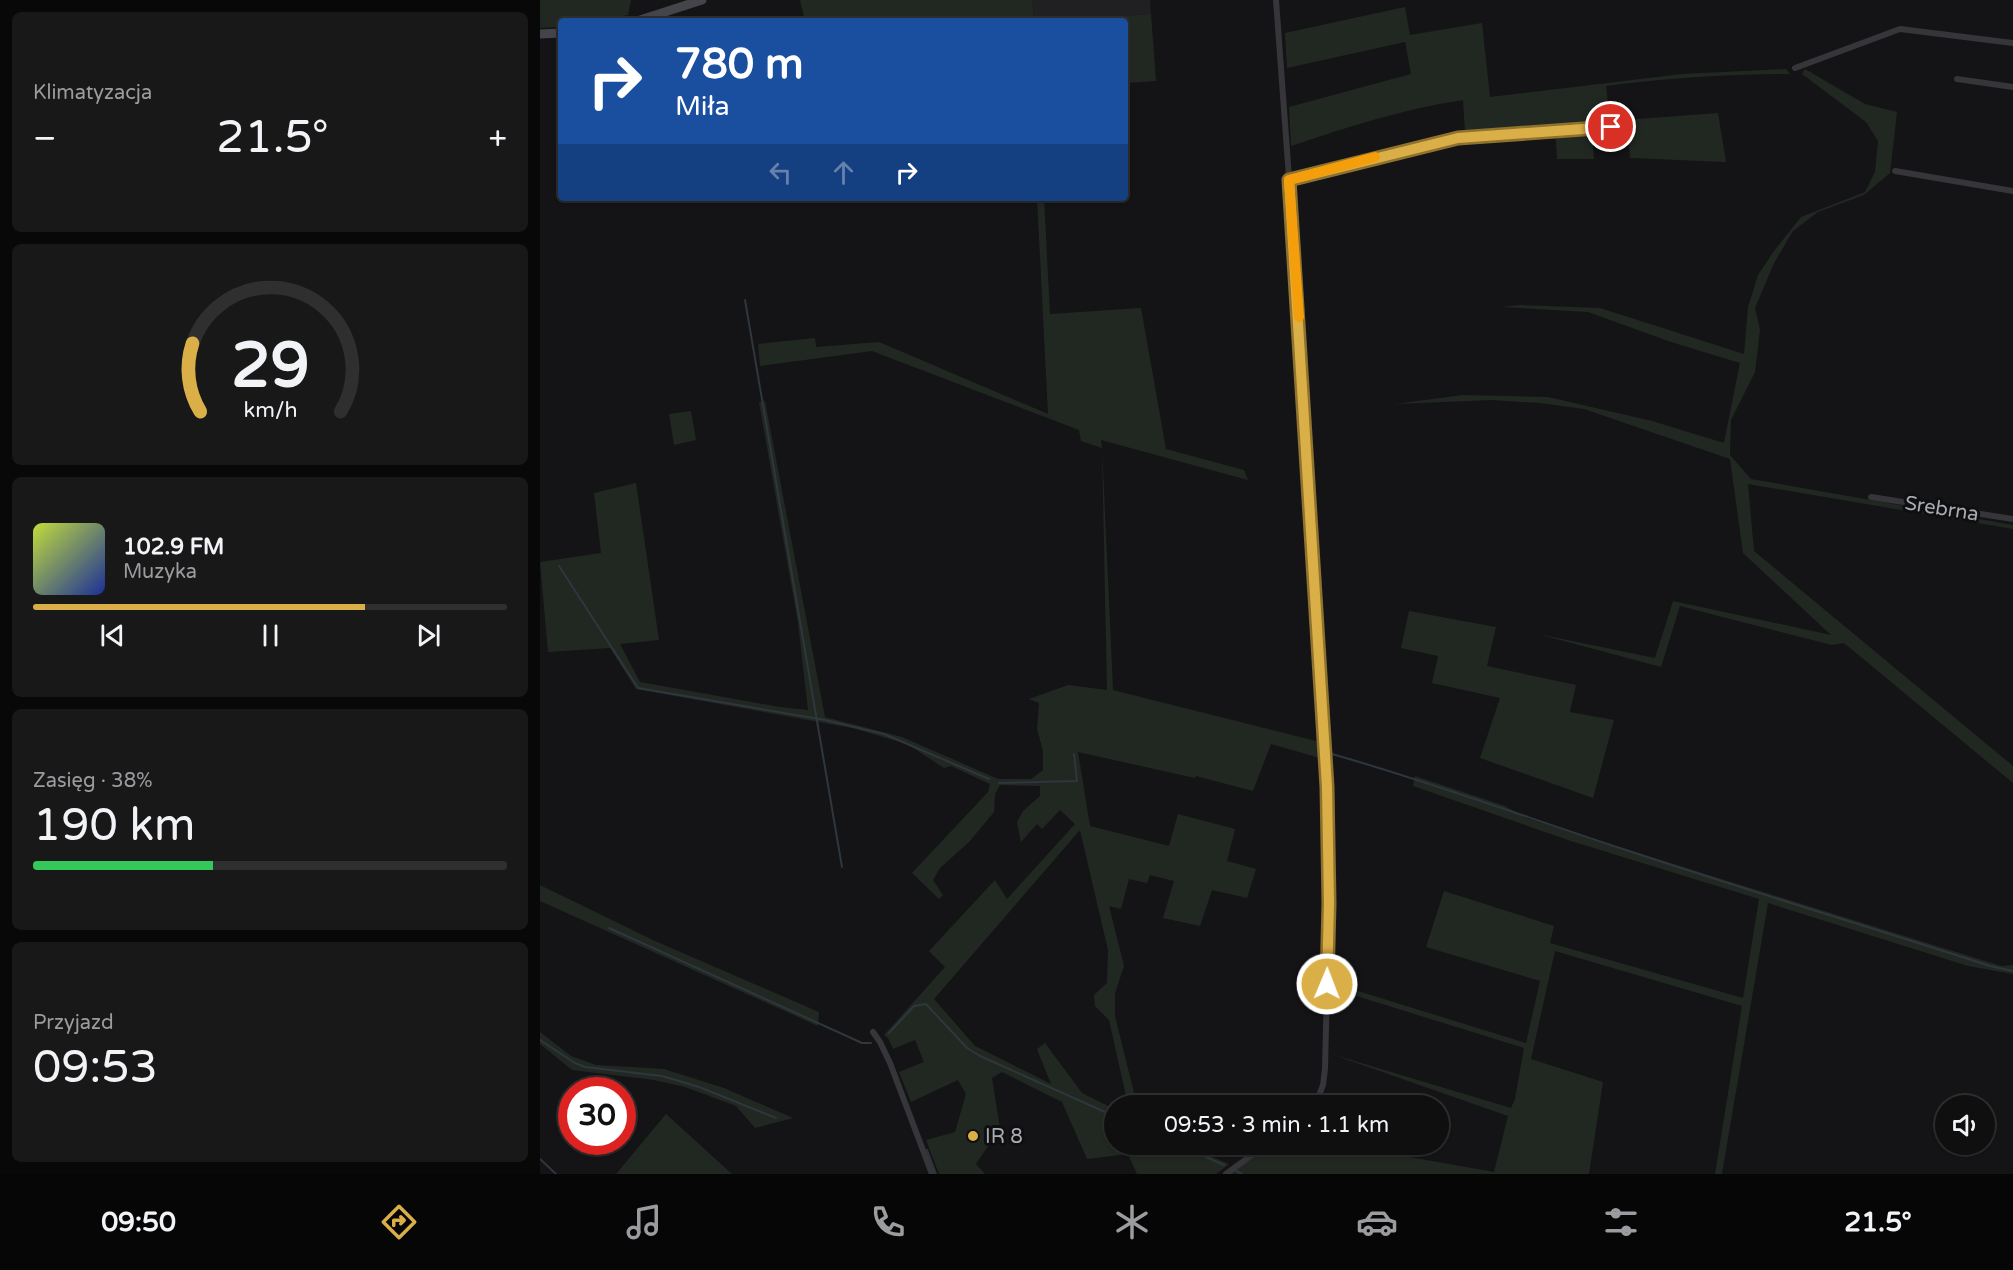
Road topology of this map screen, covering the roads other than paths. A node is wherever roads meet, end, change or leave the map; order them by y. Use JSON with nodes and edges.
{"nodes":[{"id":1,"x":702,"y":0,"type":"edge"},
{"id":2,"x":1276,"y":0,"type":"edge"},
{"id":3,"x":646,"y":18,"type":"edge"},
{"id":4,"x":558,"y":33,"type":"edge"},
{"id":5,"x":540,"y":34,"type":"edge"},
{"id":6,"x":2013,"y":43,"type":"edge"},
{"id":7,"x":1795,"y":68,"type":"dead end"},
{"id":8,"x":1957,"y":79,"type":"dead end"},
{"id":9,"x":2013,"y":87,"type":"edge"},
{"id":10,"x":1611,"y":127,"type":"dead end"},
{"id":11,"x":1895,"y":171,"type":"dead end"},
{"id":12,"x":1289,"y":180,"type":"junction"},
{"id":13,"x":2013,"y":191,"type":"edge"},
{"id":14,"x":1871,"y":497,"type":"dead end"},
{"id":15,"x":2013,"y":519,"type":"edge"},
{"id":16,"x":873,"y":1032,"type":"dead end"},
{"id":17,"x":1320,"y":1095,"type":"edge"},
{"id":18,"x":1252,"y":1155,"type":"edge"},
{"id":19,"x":932,"y":1174,"type":"edge"},
{"id":20,"x":1226,"y":1174,"type":"edge"}],
"edges":[{"from":1,"to":3,"type":"main road"},
{"from":2,"to":12,"type":"street"},
{"from":4,"to":5,"type":"main road"},
{"from":6,"to":7,"type":"street"},
{"from":8,"to":9,"type":"street"},
{"from":10,"to":12,"type":"street"},
{"from":11,"to":13,"type":"street"},
{"from":12,"to":17,"type":"street"},
{"from":14,"to":15,"type":"street","name":"Srebrna"},
{"from":16,"to":19,"type":"street"},
{"from":18,"to":20,"type":"street"}]}
